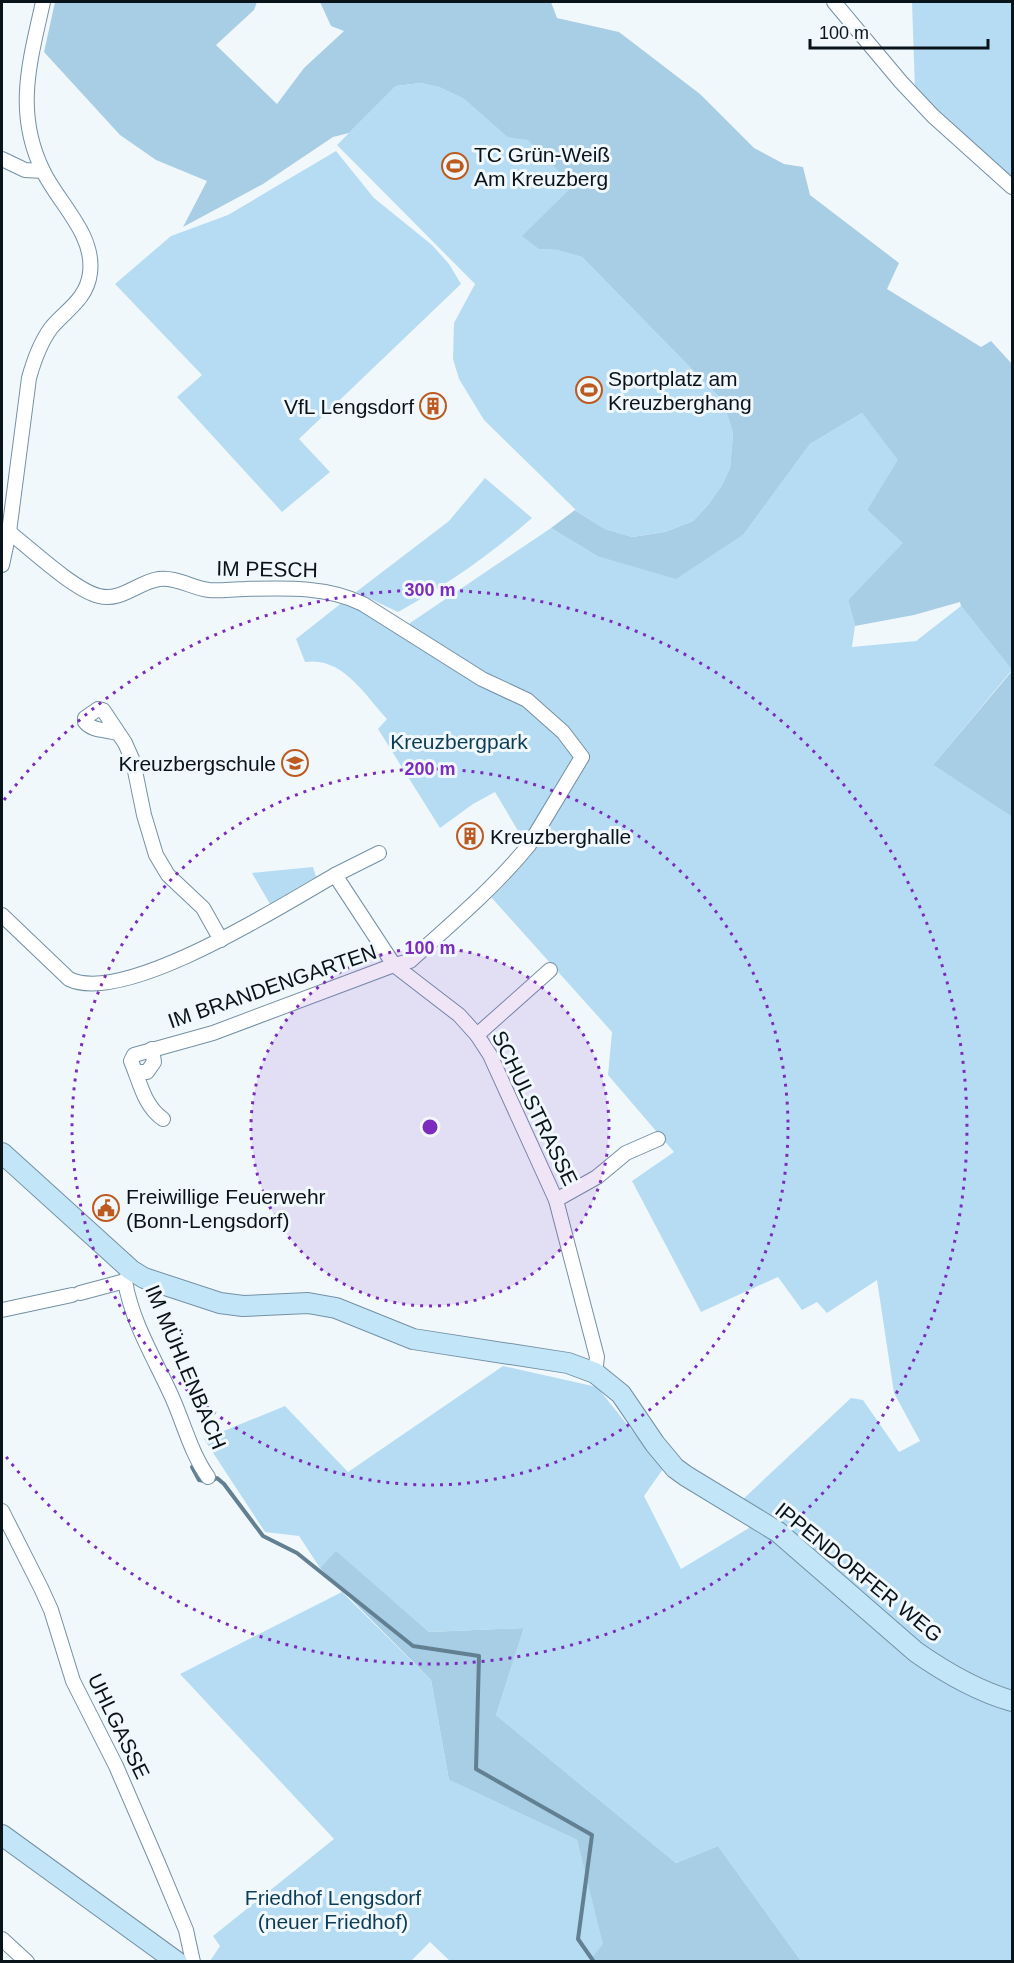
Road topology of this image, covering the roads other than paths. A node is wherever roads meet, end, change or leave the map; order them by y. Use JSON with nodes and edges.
{"nodes":[{"id":1,"x":43,"y":2,"type":"edge"},
{"id":2,"x":834,"y":2,"type":"edge"},
{"id":3,"x":2,"y":159,"type":"edge"},
{"id":4,"x":43,"y":171,"type":"junction"},
{"id":5,"x":1012,"y":186,"type":"edge"},
{"id":6,"x":7,"y":508,"type":"edge"},
{"id":7,"x":9,"y":532,"type":"junction"},
{"id":8,"x":2,"y":565,"type":"edge"},
{"id":9,"x":397,"y":625,"type":"joint"},
{"id":10,"x":119,"y":734,"type":"dead end"},
{"id":11,"x":379,"y":853,"type":"dead end"},
{"id":12,"x":335,"y":875,"type":"junction"},
{"id":13,"x":2,"y":915,"type":"edge"},
{"id":14,"x":220,"y":940,"type":"junction"},
{"id":15,"x":394,"y":965,"type":"junction"},
{"id":16,"x":550,"y":970,"type":"dead end"},
{"id":17,"x":477,"y":1035,"type":"junction"},
{"id":18,"x":163,"y":1119,"type":"dead end"},
{"id":19,"x":658,"y":1138,"type":"dead end"},
{"id":20,"x":2,"y":1152,"type":"edge"},
{"id":21,"x":556,"y":1200,"type":"junction"},
{"id":22,"x":128,"y":1276,"type":"junction"},
{"id":23,"x":2,"y":1310,"type":"edge"},
{"id":24,"x":595,"y":1373,"type":"junction"},
{"id":25,"x":208,"y":1477,"type":"dead end"},
{"id":26,"x":2,"y":1511,"type":"edge"},
{"id":27,"x":1012,"y":1701,"type":"edge"},
{"id":28,"x":2,"y":1835,"type":"edge"},
{"id":29,"x":2,"y":1939,"type":"edge"},
{"id":30,"x":27,"y":1962,"type":"edge"},
{"id":31,"x":177,"y":1962,"type":"edge"},
{"id":32,"x":193,"y":1962,"type":"edge"}],
"edges":[{"from":1,"to":4,"type":"street"},
{"from":2,"to":5,"type":"street"},
{"from":3,"to":4,"type":"street"},
{"from":4,"to":6,"type":"street"},
{"from":6,"to":7,"type":"street"},
{"from":7,"to":8,"type":"street"},
{"from":7,"to":9,"type":"street","name":"IM PESCH"},
{"from":9,"to":15,"type":"street","name":"IM BRANDENGARTEN"},
{"from":10,"to":14,"type":"street"},
{"from":11,"to":12,"type":"street"},
{"from":12,"to":14,"type":"street"},
{"from":12,"to":15,"type":"street","name":"SCHULSTRASSE"},
{"from":13,"to":14,"type":"street"},
{"from":15,"to":17,"type":"street","name":"SCHULSTRASSE"},
{"from":15,"to":18,"type":"street","name":"IM BRANDENGARTEN"},
{"from":16,"to":17,"type":"street"},
{"from":17,"to":21,"type":"street","name":"SCHULSTRASSE"},
{"from":19,"to":21,"type":"street"},
{"from":20,"to":22,"type":"street","name":"IM MÜHLENBACH"},
{"from":21,"to":24,"type":"street","name":"SCHULSTRASSE"},
{"from":22,"to":23,"type":"street"},
{"from":22,"to":24,"type":"street","name":"IPPENDORFER WEG"},
{"from":22,"to":25,"type":"street","name":"IM MÜHLENBACH"},
{"from":24,"to":27,"type":"street","name":"IPPENDORFER WEG"},
{"from":26,"to":32,"type":"street","name":"UHLGASSE"},
{"from":28,"to":31,"type":"street"},
{"from":29,"to":30,"type":"street"}]}
